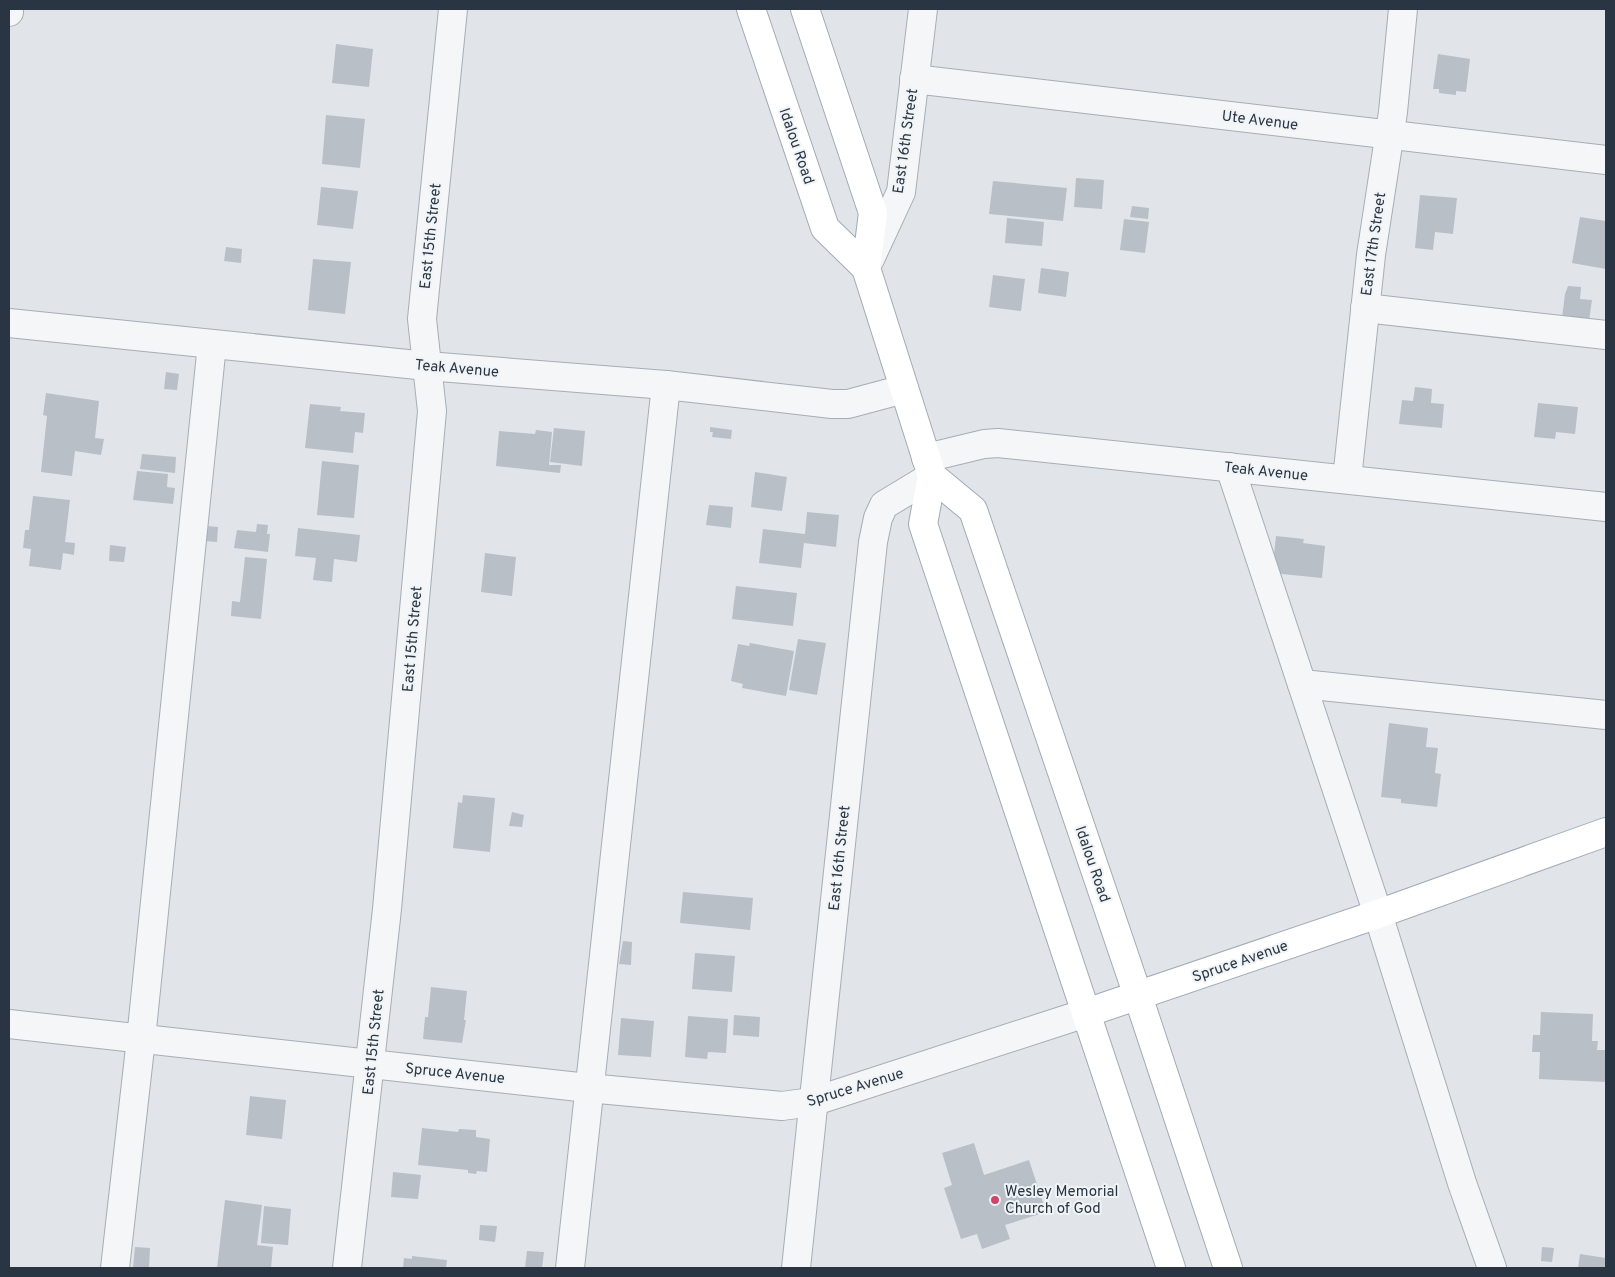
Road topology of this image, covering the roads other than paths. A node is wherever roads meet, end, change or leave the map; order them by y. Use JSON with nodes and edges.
{"nodes":[{"id":1,"x":452,"y":9,"type":"edge"},
{"id":2,"x":751,"y":9,"type":"edge"},
{"id":3,"x":804,"y":9,"type":"edge"},
{"id":4,"x":923,"y":9,"type":"edge"},
{"id":5,"x":1403,"y":9,"type":"edge"},
{"id":6,"x":914,"y":79,"type":"junction"},
{"id":7,"x":1389,"y":136,"type":"junction"},
{"id":8,"x":1606,"y":160,"type":"edge"},
{"id":9,"x":866,"y":268,"type":"junction"},
{"id":10,"x":1365,"y":308,"type":"junction"},
{"id":11,"x":9,"y":323,"type":"edge"},
{"id":12,"x":1606,"y":335,"type":"edge"},
{"id":13,"x":212,"y":344,"type":"junction"},
{"id":14,"x":427,"y":366,"type":"junction"},
{"id":15,"x":666,"y":385,"type":"junction"},
{"id":16,"x":904,"y":389,"type":"junction"},
{"id":17,"x":929,"y":467,"type":"junction"},
{"id":18,"x":1230,"y":467,"type":"junction"},
{"id":19,"x":1347,"y":479,"type":"junction"},
{"id":20,"x":1606,"y":507,"type":"edge"},
{"id":21,"x":1302,"y":684,"type":"junction"},
{"id":22,"x":1606,"y":715,"type":"edge"},
{"id":23,"x":1606,"y":832,"type":"edge"},
{"id":24,"x":1378,"y":914,"type":"junction"},
{"id":25,"x":1138,"y":996,"type":"junction"},
{"id":26,"x":1086,"y":1013,"type":"junction"},
{"id":27,"x":9,"y":1024,"type":"edge"},
{"id":28,"x":140,"y":1039,"type":"junction"},
{"id":29,"x":370,"y":1064,"type":"junction"},
{"id":30,"x":588,"y":1088,"type":"junction"},
{"id":31,"x":812,"y":1102,"type":"junction"},
{"id":32,"x":115,"y":1268,"type":"edge"},
{"id":33,"x":348,"y":1268,"type":"edge"},
{"id":34,"x":570,"y":1268,"type":"edge"},
{"id":35,"x":796,"y":1268,"type":"edge"},
{"id":36,"x":1171,"y":1268,"type":"edge"},
{"id":37,"x":1228,"y":1268,"type":"edge"},
{"id":38,"x":1492,"y":1268,"type":"edge"}],
"edges":[{"from":1,"to":14,"type":"street","name":"East 15th Street"},
{"from":2,"to":9,"type":"main road","name":"Idalou Road"},
{"from":3,"to":9,"type":"main road","name":"Idalou Road"},
{"from":4,"to":6,"type":"street","name":"East 16th Street"},
{"from":5,"to":7,"type":"street","name":"East 17th Street"},
{"from":6,"to":7,"type":"street","name":"Ute Avenue"},
{"from":6,"to":9,"type":"street","name":"East 16th Street"},
{"from":7,"to":8,"type":"street","name":"Ute Avenue"},
{"from":7,"to":10,"type":"street","name":"East 17th Street"},
{"from":9,"to":16,"type":"main road","name":"Idalou Road"},
{"from":10,"to":12,"type":"street"},
{"from":10,"to":19,"type":"street","name":"East 17th Street"},
{"from":11,"to":13,"type":"street","name":"Teak Avenue"},
{"from":13,"to":14,"type":"street","name":"Teak Avenue"},
{"from":13,"to":28,"type":"street"},
{"from":14,"to":15,"type":"street","name":"Teak Avenue"},
{"from":14,"to":29,"type":"street","name":"East 15th Street"},
{"from":15,"to":16,"type":"street","name":"Teak Avenue"},
{"from":15,"to":30,"type":"street"},
{"from":16,"to":17,"type":"main road","name":"Idalou Road"},
{"from":17,"to":18,"type":"street","name":"Teak Avenue"},
{"from":17,"to":25,"type":"main road","name":"Idalou Road"},
{"from":17,"to":26,"type":"main road","name":"Idalou Road"},
{"from":17,"to":31,"type":"street","name":"East 16th Street"},
{"from":18,"to":19,"type":"street","name":"Teak Avenue"},
{"from":18,"to":21,"type":"street"},
{"from":19,"to":20,"type":"street","name":"Teak Avenue"},
{"from":21,"to":22,"type":"street"},
{"from":21,"to":24,"type":"street"},
{"from":23,"to":24,"type":"main road","name":"Spruce Avenue"},
{"from":24,"to":25,"type":"main road","name":"Spruce Avenue"},
{"from":24,"to":38,"type":"street"},
{"from":25,"to":26,"type":"main road","name":"Spruce Avenue"},
{"from":25,"to":37,"type":"main road","name":"Idalou Road"},
{"from":26,"to":31,"type":"street","name":"Spruce Avenue"},
{"from":26,"to":36,"type":"main road","name":"Idalou Road"},
{"from":27,"to":28,"type":"street","name":"Spruce Avenue"},
{"from":28,"to":29,"type":"street","name":"Spruce Avenue"},
{"from":28,"to":32,"type":"street"},
{"from":29,"to":30,"type":"street","name":"Spruce Avenue"},
{"from":29,"to":33,"type":"street","name":"East 15th Street"},
{"from":30,"to":31,"type":"street","name":"Spruce Avenue"},
{"from":30,"to":34,"type":"street"},
{"from":31,"to":35,"type":"street","name":"East 16th Street"}]}
